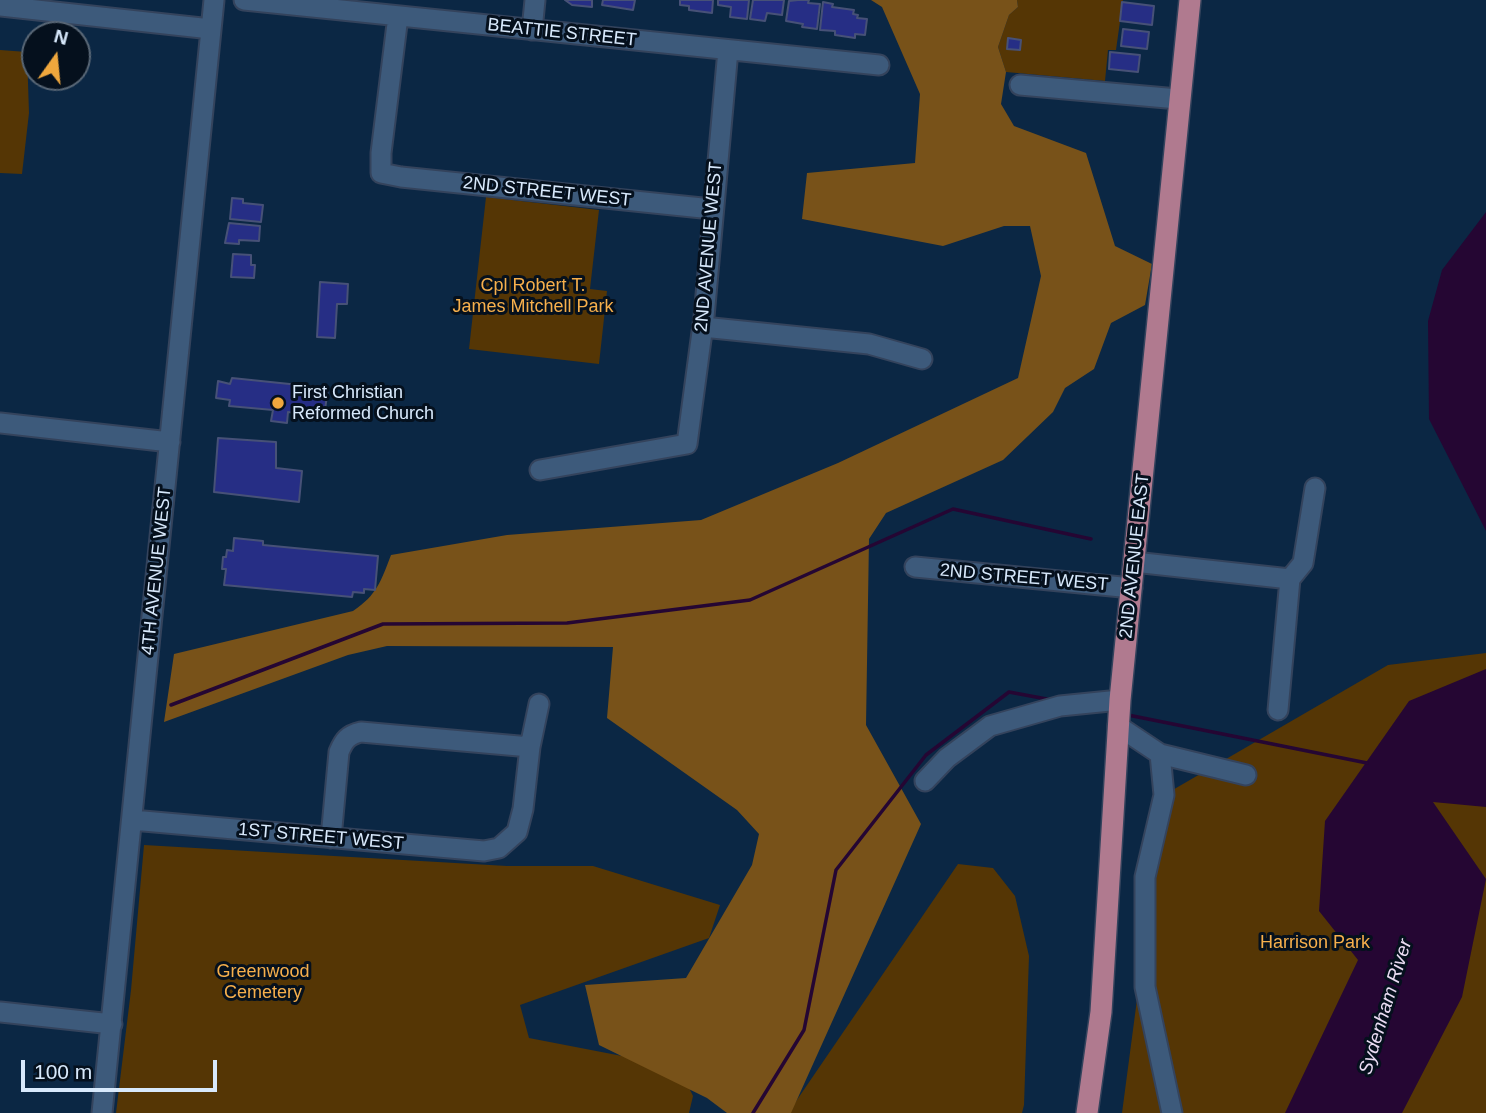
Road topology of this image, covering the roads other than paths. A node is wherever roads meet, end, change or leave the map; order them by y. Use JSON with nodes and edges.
{"nodes":[{"id":1,"x":214,"y":0,"type":"edge"},
{"id":2,"x":244,"y":0,"type":"edge"},
{"id":3,"x":535,"y":0,"type":"edge"},
{"id":4,"x":1190,"y":0,"type":"edge"},
{"id":5,"x":0,"y":6,"type":"edge"},
{"id":6,"x":398,"y":16,"type":"junction"},
{"id":7,"x":211,"y":29,"type":"junction"},
{"id":8,"x":532,"y":30,"type":"junction"},
{"id":9,"x":728,"y":50,"type":"junction"},
{"id":10,"x":879,"y":65,"type":"dead end"},
{"id":11,"x":1020,"y":85,"type":"dead end"},
{"id":12,"x":1178,"y":99,"type":"junction"},
{"id":13,"x":712,"y":209,"type":"junction"},
{"id":14,"x":703,"y":327,"type":"junction"},
{"id":15,"x":922,"y":359,"type":"dead end"},
{"id":16,"x":0,"y":423,"type":"edge"},
{"id":17,"x":170,"y":442,"type":"junction"},
{"id":18,"x":540,"y":470,"type":"dead end"},
{"id":19,"x":1315,"y":488,"type":"dead end"},
{"id":20,"x":1134,"y":562,"type":"junction"},
{"id":21,"x":915,"y":567,"type":"dead end"},
{"id":22,"x":1290,"y":579,"type":"junction"},
{"id":23,"x":1132,"y":588,"type":"junction"},
{"id":24,"x":1120,"y":700,"type":"junction"},
{"id":25,"x":539,"y":704,"type":"dead end"},
{"id":26,"x":1278,"y":710,"type":"dead end"},
{"id":27,"x":1118,"y":726,"type":"junction"},
{"id":28,"x":530,"y":747,"type":"junction"},
{"id":29,"x":1160,"y":754,"type":"junction"},
{"id":30,"x":1246,"y":775,"type":"dead end"},
{"id":31,"x":925,"y":780,"type":"dead end"},
{"id":32,"x":132,"y":820,"type":"junction"},
{"id":33,"x":331,"y":838,"type":"junction"},
{"id":34,"x":0,"y":1012,"type":"edge"},
{"id":35,"x":112,"y":1024,"type":"junction"},
{"id":36,"x":102,"y":1113,"type":"edge"},
{"id":37,"x":1087,"y":1113,"type":"edge"},
{"id":38,"x":1172,"y":1113,"type":"edge"}],
"edges":[{"from":1,"to":7,"type":"street","name":"4TH AVENUE WEST"},
{"from":2,"to":6,"type":"street","name":"BEATTIE STREET"},
{"from":3,"to":8,"type":"street"},
{"from":4,"to":12,"type":"main road","name":"2ND AVENUE EAST"},
{"from":5,"to":7,"type":"street"},
{"from":6,"to":8,"type":"street","name":"BEATTIE STREET"},
{"from":6,"to":13,"type":"street","name":"2ND STREET WEST"},
{"from":7,"to":17,"type":"street","name":"4TH AVENUE WEST"},
{"from":8,"to":9,"type":"street","name":"BEATTIE STREET"},
{"from":9,"to":10,"type":"street","name":"BEATTIE STREET"},
{"from":9,"to":13,"type":"street","name":"2ND AVENUE WEST"},
{"from":11,"to":12,"type":"street"},
{"from":12,"to":20,"type":"main road","name":"2ND AVENUE EAST"},
{"from":13,"to":14,"type":"street","name":"2ND AVENUE WEST"},
{"from":14,"to":15,"type":"street"},
{"from":14,"to":18,"type":"street","name":"2ND AVENUE WEST"},
{"from":16,"to":17,"type":"street"},
{"from":17,"to":32,"type":"street","name":"4TH AVENUE WEST"},
{"from":19,"to":22,"type":"street"},
{"from":20,"to":22,"type":"street"},
{"from":20,"to":23,"type":"main road","name":"2ND AVENUE EAST"},
{"from":21,"to":23,"type":"street","name":"2ND STREET WEST"},
{"from":22,"to":26,"type":"street"},
{"from":23,"to":24,"type":"main road","name":"2ND AVENUE EAST"},
{"from":24,"to":27,"type":"main road","name":"2ND AVENUE EAST"},
{"from":24,"to":31,"type":"street"},
{"from":25,"to":28,"type":"street"},
{"from":27,"to":29,"type":"street"},
{"from":27,"to":37,"type":"main road","name":"2ND AVENUE EAST"},
{"from":28,"to":33,"type":"street","name":"1ST STREET WEST"},
{"from":28,"to":33,"type":"street"},
{"from":29,"to":30,"type":"street"},
{"from":29,"to":38,"type":"street"},
{"from":32,"to":33,"type":"street","name":"1ST STREET WEST"},
{"from":32,"to":35,"type":"street","name":"4TH AVENUE WEST"},
{"from":34,"to":35,"type":"street"},
{"from":35,"to":36,"type":"street","name":"4TH AVENUE WEST"}]}
